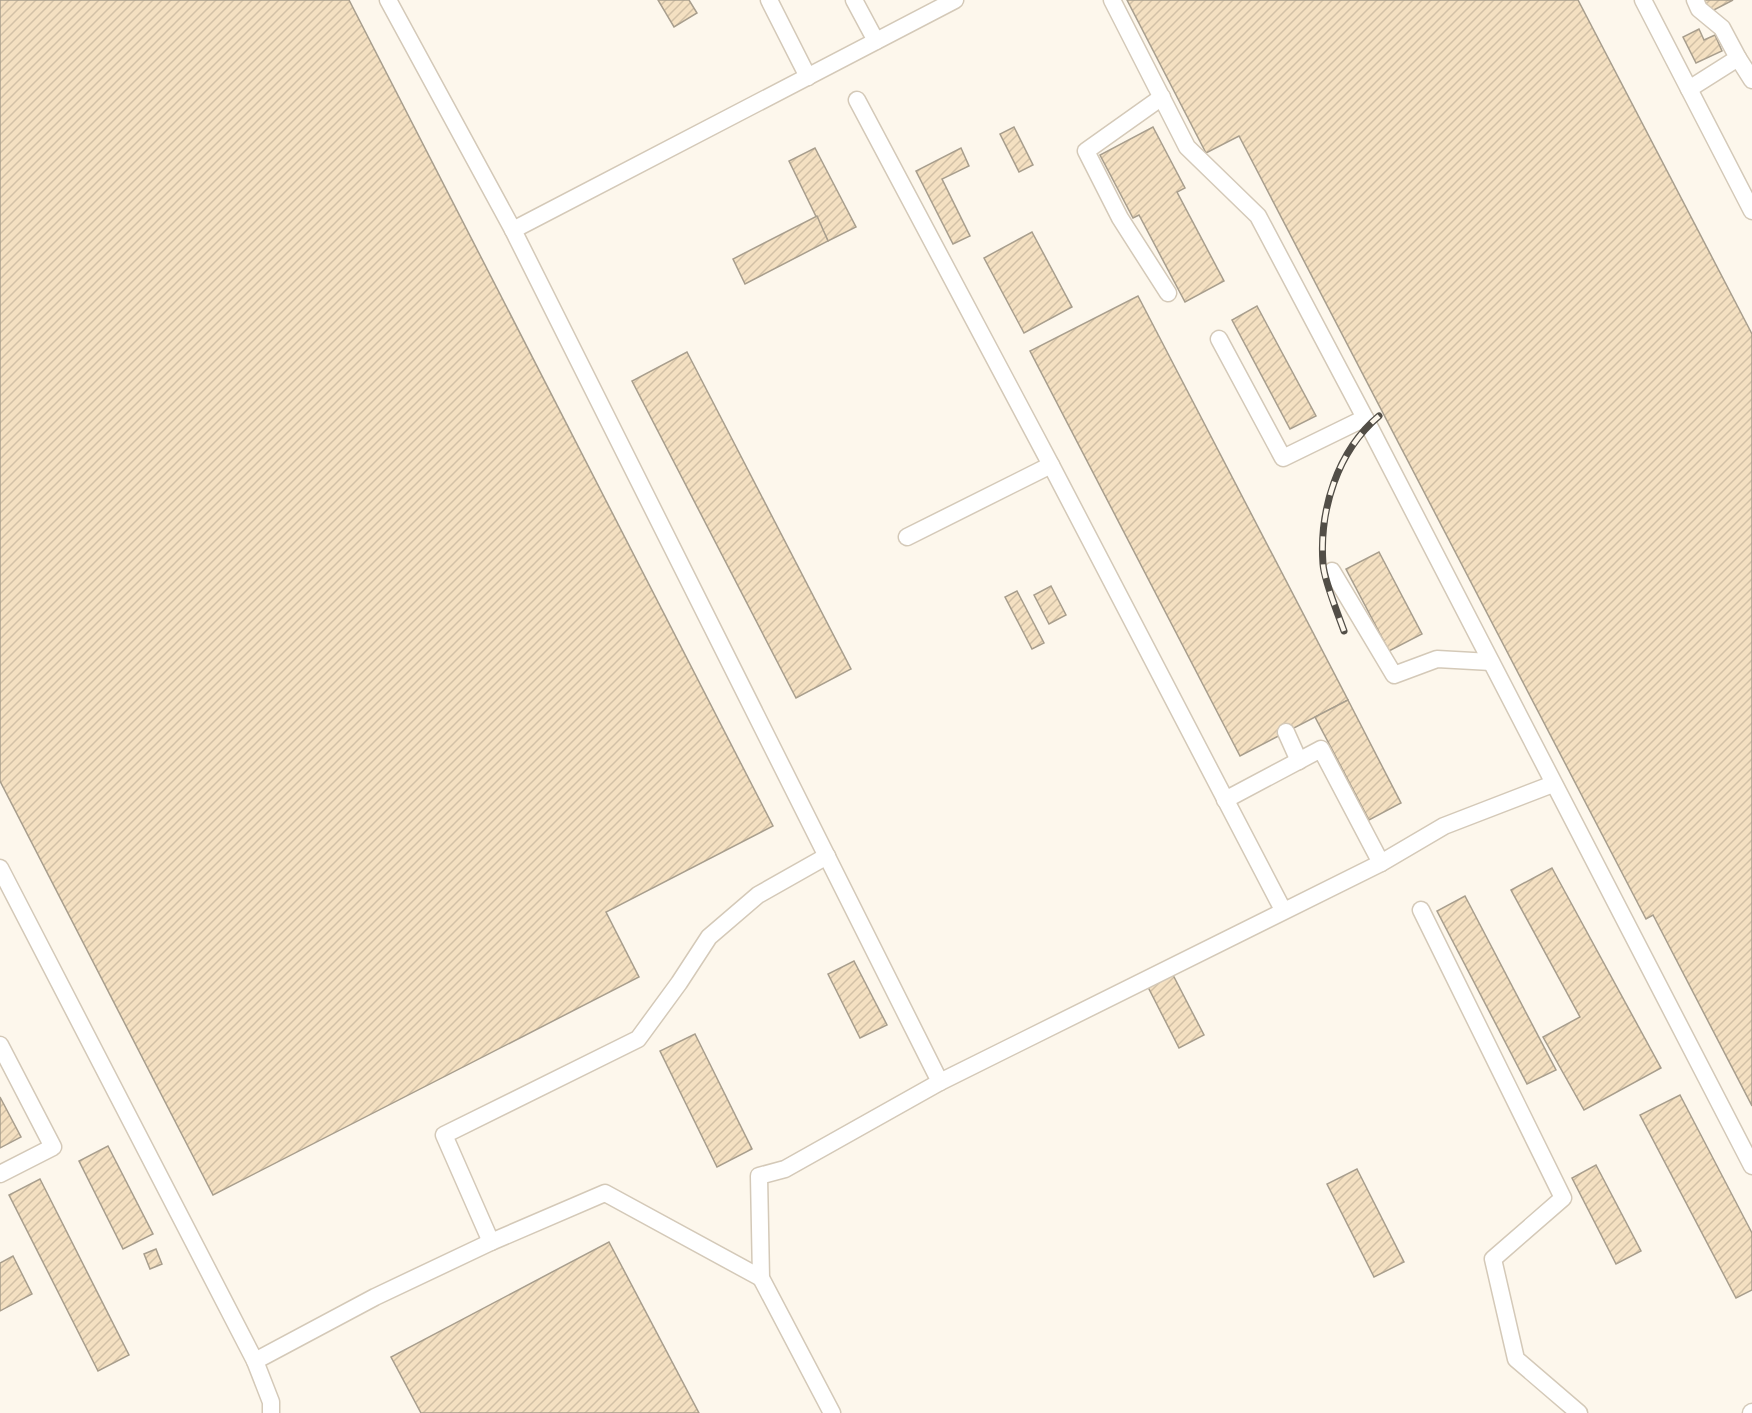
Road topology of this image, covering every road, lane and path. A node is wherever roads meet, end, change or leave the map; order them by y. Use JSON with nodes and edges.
{"nodes":[{"id":1,"x":388,"y":0,"type":"edge"},
{"id":2,"x":769,"y":0,"type":"edge"},
{"id":3,"x":854,"y":0,"type":"edge"},
{"id":4,"x":955,"y":0,"type":"edge"},
{"id":5,"x":1112,"y":0,"type":"edge"},
{"id":6,"x":1643,"y":0,"type":"edge"},
{"id":7,"x":1695,"y":0,"type":"edge"},
{"id":8,"x":876,"y":41,"type":"junction"},
{"id":9,"x":1738,"y":58,"type":"junction"},
{"id":10,"x":808,"y":76,"type":"junction"},
{"id":11,"x":1752,"y":80,"type":"edge"},
{"id":12,"x":1689,"y":89,"type":"junction"},
{"id":13,"x":1162,"y":97,"type":"junction"},
{"id":14,"x":858,"y":100,"type":"dead end"},
{"id":15,"x":1752,"y":211,"type":"edge"},
{"id":16,"x":513,"y":230,"type":"junction"},
{"id":17,"x":1168,"y":293,"type":"dead end"},
{"id":18,"x":1219,"y":339,"type":"dead end"},
{"id":19,"x":1365,"y":418,"type":"junction"},
{"id":20,"x":1051,"y":465,"type":"junction"},
{"id":21,"x":907,"y":537,"type":"dead end"},
{"id":22,"x":1332,"y":571,"type":"dead end"},
{"id":23,"x":1491,"y":662,"type":"junction"},
{"id":24,"x":1286,"y":732,"type":"dead end"},
{"id":25,"x":1299,"y":761,"type":"junction"},
{"id":26,"x":1553,"y":784,"type":"junction"},
{"id":27,"x":1225,"y":800,"type":"junction"},
{"id":28,"x":827,"y":856,"type":"junction"},
{"id":29,"x":1381,"y":863,"type":"junction"},
{"id":30,"x":0,"y":868,"type":"edge"},
{"id":31,"x":1283,"y":910,"type":"junction"},
{"id":32,"x":1421,"y":910,"type":"dead end"},
{"id":33,"x":0,"y":1045,"type":"edge"},
{"id":34,"x":940,"y":1082,"type":"junction"},
{"id":35,"x":1752,"y":1166,"type":"edge"},
{"id":36,"x":0,"y":1174,"type":"edge"},
{"id":37,"x":491,"y":1242,"type":"junction"},
{"id":38,"x":761,"y":1278,"type":"junction"},
{"id":39,"x":255,"y":1361,"type":"junction"},
{"id":40,"x":271,"y":1413,"type":"edge"},
{"id":41,"x":832,"y":1413,"type":"edge"},
{"id":42,"x":1579,"y":1413,"type":"edge"}],
"edges":[{"from":1,"to":16,"type":"lane"},
{"from":2,"to":10,"type":"lane"},
{"from":3,"to":8,"type":"lane"},
{"from":4,"to":8,"type":"lane"},
{"from":5,"to":13,"type":"lane"},
{"from":6,"to":12,"type":"lane"},
{"from":7,"to":9,"type":"lane"},
{"from":8,"to":10,"type":"lane"},
{"from":9,"to":11,"type":"lane"},
{"from":9,"to":12,"type":"lane"},
{"from":10,"to":16,"type":"lane"},
{"from":12,"to":15,"type":"lane"},
{"from":13,"to":17,"type":"lane"},
{"from":13,"to":19,"type":"lane"},
{"from":14,"to":20,"type":"lane"},
{"from":16,"to":28,"type":"lane"},
{"from":18,"to":19,"type":"lane"},
{"from":19,"to":23,"type":"lane"},
{"from":20,"to":21,"type":"lane"},
{"from":20,"to":27,"type":"lane"},
{"from":22,"to":23,"type":"lane"},
{"from":23,"to":26,"type":"lane"},
{"from":24,"to":25,"type":"lane"},
{"from":25,"to":27,"type":"lane"},
{"from":25,"to":29,"type":"lane"},
{"from":26,"to":29,"type":"lane"},
{"from":26,"to":35,"type":"lane"},
{"from":27,"to":31,"type":"lane"},
{"from":28,"to":34,"type":"lane"},
{"from":28,"to":37,"type":"lane"},
{"from":29,"to":31,"type":"lane"},
{"from":30,"to":39,"type":"lane"},
{"from":31,"to":34,"type":"lane"},
{"from":32,"to":42,"type":"lane"},
{"from":33,"to":36,"type":"lane"},
{"from":34,"to":38,"type":"lane"},
{"from":37,"to":38,"type":"lane"},
{"from":37,"to":39,"type":"lane"},
{"from":38,"to":41,"type":"lane"},
{"from":39,"to":40,"type":"lane"}]}
